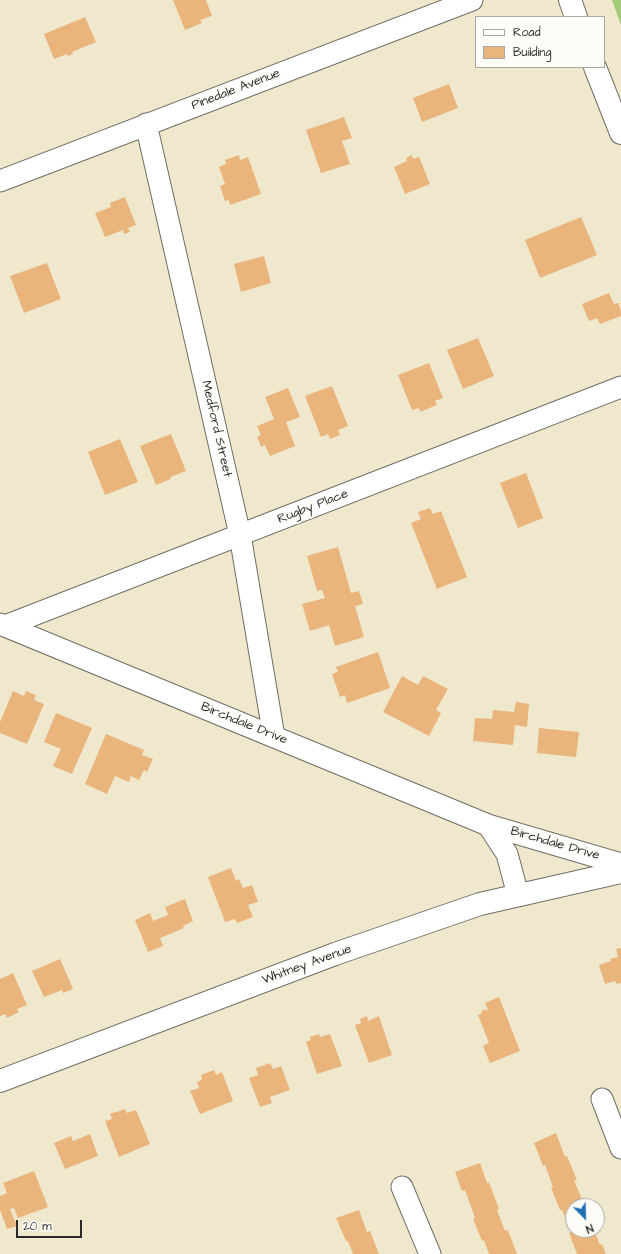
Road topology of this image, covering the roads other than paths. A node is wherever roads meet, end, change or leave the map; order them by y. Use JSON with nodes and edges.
{"nodes":[{"id":1,"x":472,"y":0,"type":"edge"},
{"id":2,"x":570,"y":0,"type":"edge"},
{"id":3,"x":576,"y":16,"type":"edge"},
{"id":4,"x":596,"y":68,"type":"edge"},
{"id":5,"x":146,"y":124,"type":"junction"},
{"id":6,"x":621,"y":133,"type":"edge"},
{"id":7,"x":0,"y":181,"type":"edge"},
{"id":8,"x":621,"y":387,"type":"edge"},
{"id":9,"x":240,"y":535,"type":"junction"},
{"id":10,"x":3,"y":625,"type":"edge"},
{"id":11,"x":274,"y":737,"type":"junction"},
{"id":12,"x":488,"y":825,"type":"junction"},
{"id":13,"x":621,"y":864,"type":"edge"},
{"id":14,"x":621,"y":872,"type":"edge"},
{"id":15,"x":518,"y":895,"type":"junction"},
{"id":16,"x":0,"y":1081,"type":"edge"},
{"id":17,"x":602,"y":1099,"type":"dead end"},
{"id":18,"x":621,"y":1148,"type":"edge"},
{"id":19,"x":402,"y":1187,"type":"dead end"},
{"id":20,"x":430,"y":1254,"type":"edge"}],
"edges":[{"from":1,"to":5,"type":"street","name":"Pinedale Avenue"},
{"from":2,"to":3,"type":"main road"},
{"from":4,"to":6,"type":"main road"},
{"from":5,"to":7,"type":"street","name":"Pinedale Avenue"},
{"from":5,"to":9,"type":"street","name":"Medford Street"},
{"from":8,"to":9,"type":"street","name":"Rugby Place"},
{"from":9,"to":10,"type":"street","name":"Rugby Place"},
{"from":9,"to":11,"type":"street","name":"Medford Street"},
{"from":10,"to":11,"type":"street","name":"Birchdale Drive"},
{"from":11,"to":12,"type":"street","name":"Birchdale Drive"},
{"from":12,"to":13,"type":"street","name":"Birchdale Drive"},
{"from":12,"to":15,"type":"street","name":"Birchdale Drive"},
{"from":14,"to":15,"type":"main road","name":"Whitney Avenue"},
{"from":15,"to":16,"type":"main road","name":"Whitney Avenue"},
{"from":17,"to":18,"type":"street"},
{"from":19,"to":20,"type":"street"}]}
